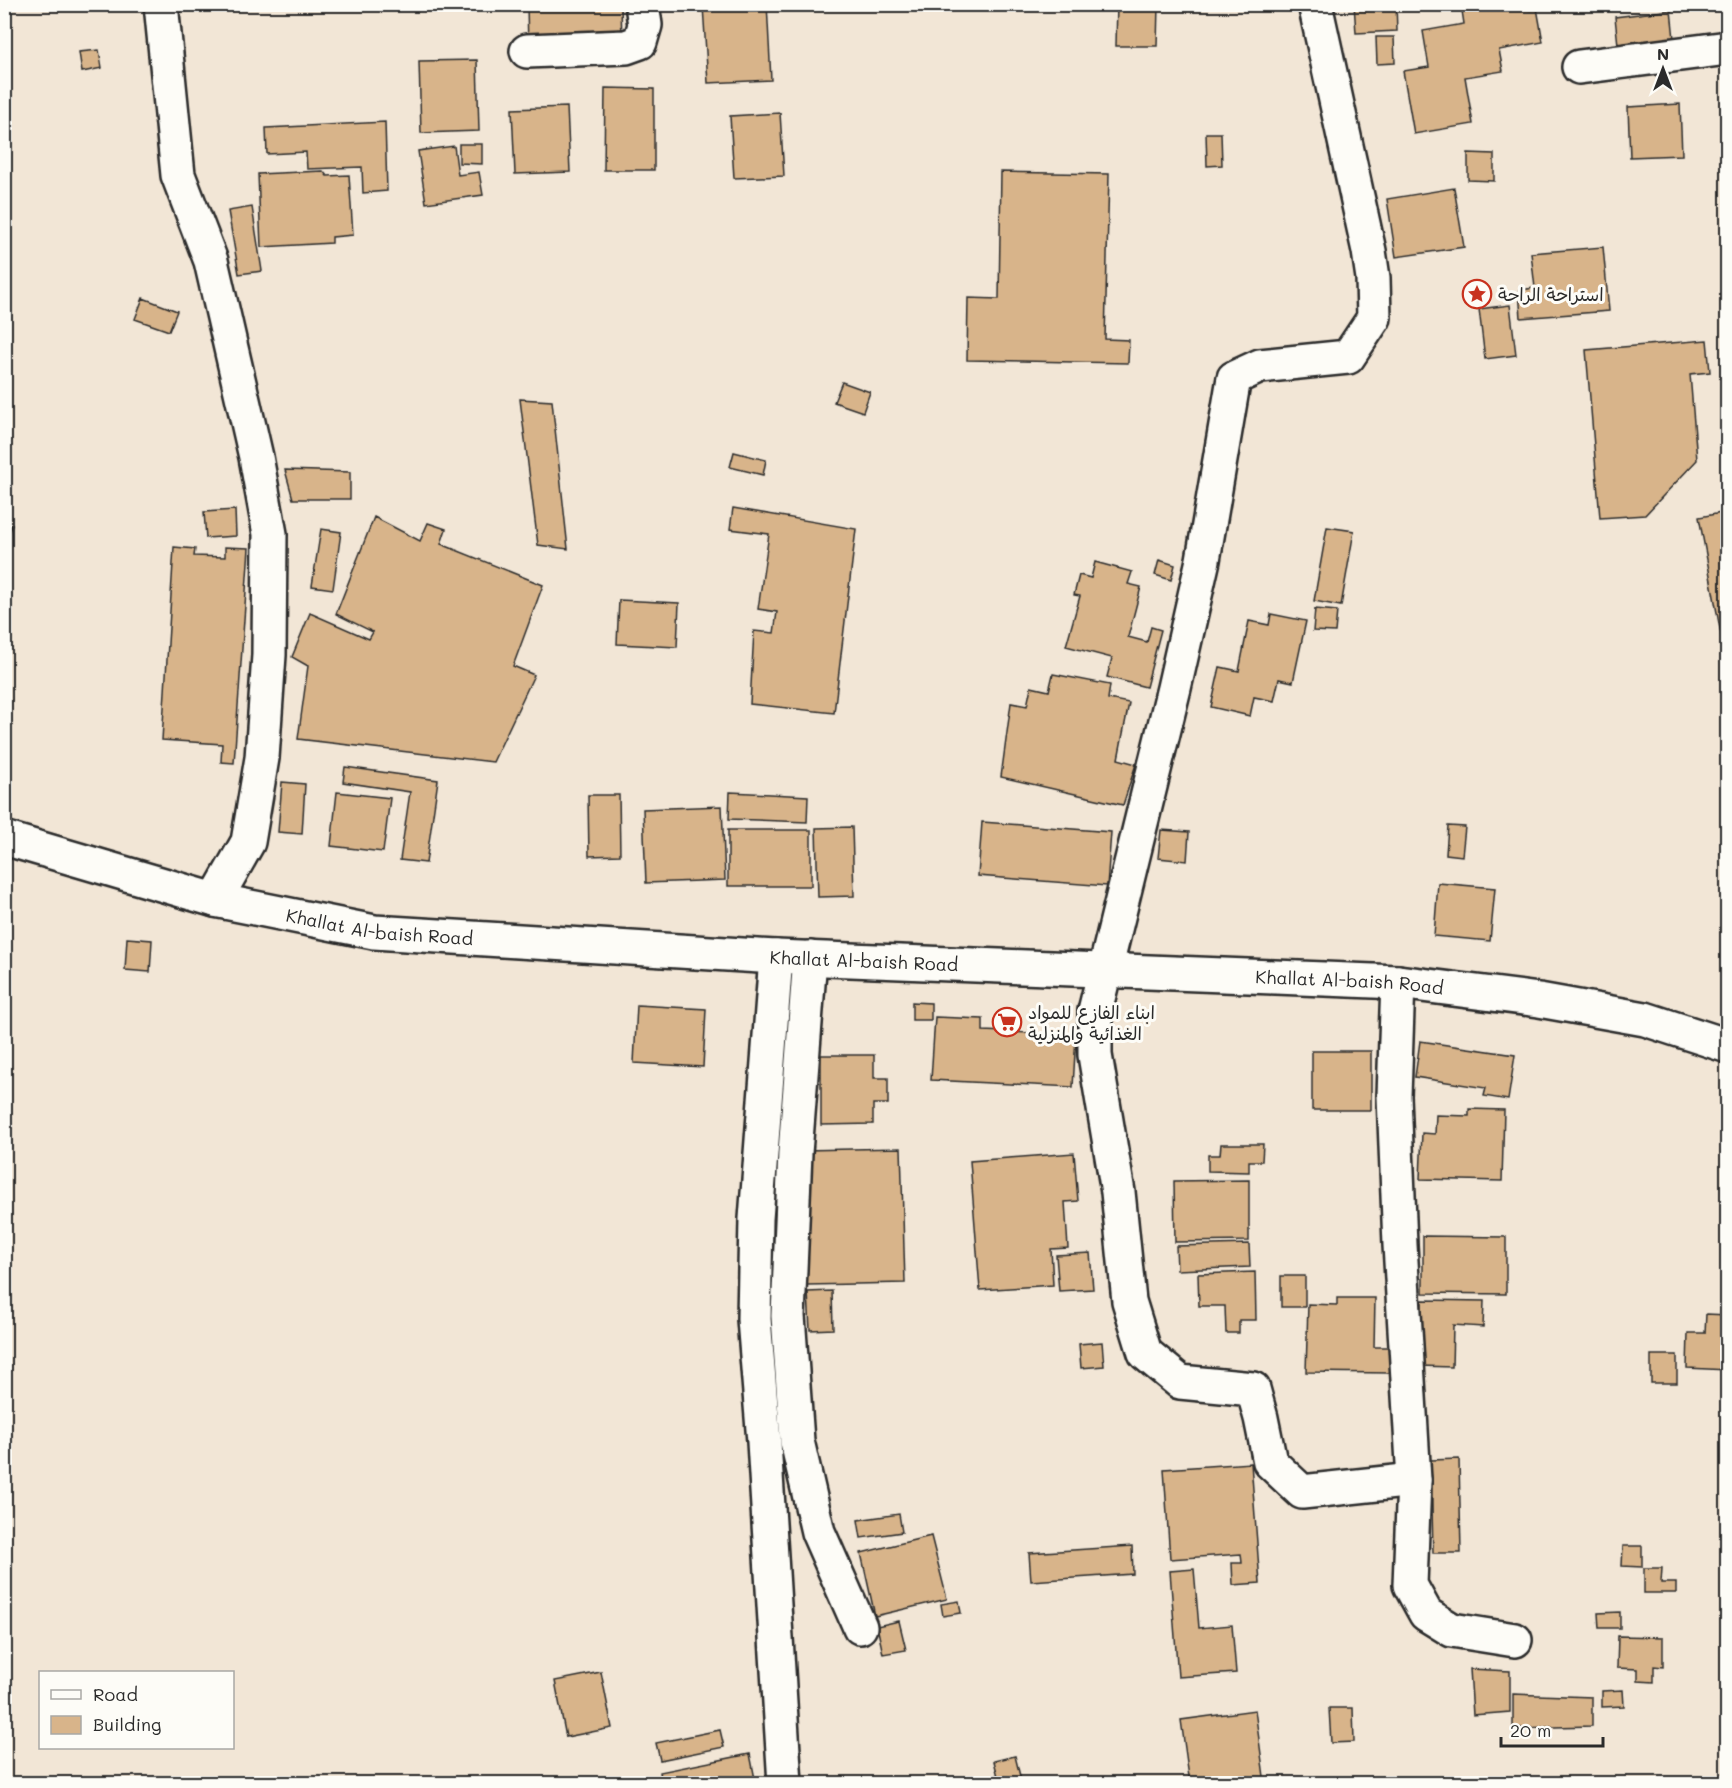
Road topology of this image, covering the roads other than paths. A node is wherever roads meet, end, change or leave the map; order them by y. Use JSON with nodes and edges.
{"nodes":[{"id":1,"x":161,"y":4,"type":"edge"},
{"id":2,"x":642,"y":4,"type":"edge"},
{"id":3,"x":1315,"y":4,"type":"edge"},
{"id":4,"x":1728,"y":48,"type":"edge"},
{"id":5,"x":527,"y":51,"type":"dead end"},
{"id":6,"x":1579,"y":67,"type":"dead end"},
{"id":7,"x":4,"y":838,"type":"edge"},
{"id":8,"x":215,"y":900,"type":"junction"},
{"id":9,"x":776,"y":957,"type":"junction"},
{"id":10,"x":810,"y":958,"type":"junction"},
{"id":11,"x":1104,"y":970,"type":"junction"},
{"id":12,"x":1398,"y":982,"type":"junction"},
{"id":13,"x":1728,"y":1046,"type":"edge"},
{"id":14,"x":1414,"y":1480,"type":"junction"},
{"id":15,"x":860,"y":1626,"type":"dead end"},
{"id":16,"x":1515,"y":1640,"type":"dead end"},
{"id":17,"x":785,"y":1784,"type":"edge"}],
"edges":[{"from":1,"to":8,"type":"street"},
{"from":2,"to":5,"type":"street"},
{"from":3,"to":11,"type":"street"},
{"from":4,"to":6,"type":"street"},
{"from":7,"to":8,"type":"street","name":"Khallat Al-baish Road"},
{"from":8,"to":9,"type":"street","name":"Khallat Al-baish Road"},
{"from":9,"to":10,"type":"street","name":"Khallat Al-baish Road"},
{"from":9,"to":17,"type":"street"},
{"from":10,"to":11,"type":"street","name":"Khallat Al-baish Road"},
{"from":10,"to":15,"type":"street"},
{"from":11,"to":12,"type":"street","name":"Khallat Al-baish Road"},
{"from":11,"to":14,"type":"street"},
{"from":12,"to":13,"type":"street","name":"Khallat Al-baish Road"},
{"from":12,"to":14,"type":"street"},
{"from":14,"to":16,"type":"street"}]}
